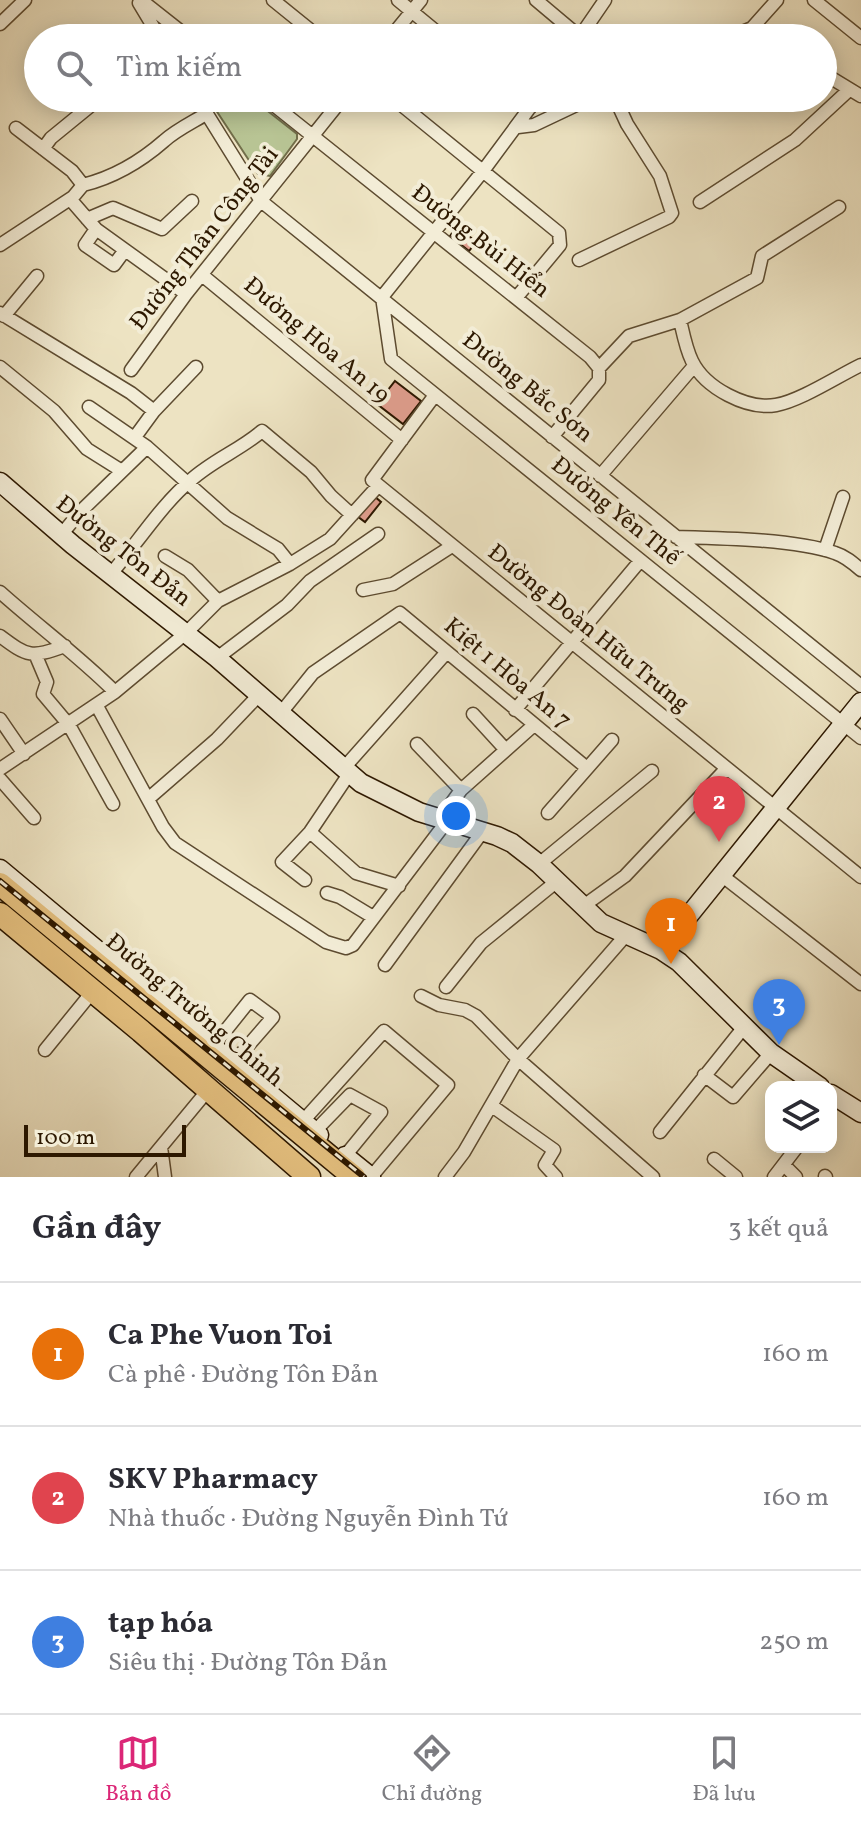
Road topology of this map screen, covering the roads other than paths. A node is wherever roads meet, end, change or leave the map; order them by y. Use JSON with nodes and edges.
{"nodes":[{"id":1,"x":25,"y":0,"type":"edge"},
{"id":2,"x":139,"y":0,"type":"edge"},
{"id":3,"x":273,"y":0,"type":"edge"},
{"id":4,"x":398,"y":0,"type":"edge"},
{"id":5,"x":421,"y":0,"type":"edge"},
{"id":6,"x":536,"y":0,"type":"edge"},
{"id":7,"x":604,"y":0,"type":"edge"},
{"id":8,"x":777,"y":0,"type":"edge"},
{"id":9,"x":814,"y":0,"type":"edge"},
{"id":10,"x":411,"y":11,"type":"junction"},
{"id":11,"x":0,"y":24,"type":"edge"},
{"id":12,"x":152,"y":24,"type":"edge"},
{"id":13,"x":171,"y":24,"type":"edge"},
{"id":14,"x":303,"y":24,"type":"edge"},
{"id":15,"x":401,"y":24,"type":"edge"},
{"id":16,"x":427,"y":24,"type":"edge"},
{"id":17,"x":565,"y":24,"type":"edge"},
{"id":18,"x":588,"y":24,"type":"edge"},
{"id":19,"x":756,"y":24,"type":"edge"},
{"id":20,"x":861,"y":38,"type":"edge"},
{"id":21,"x":837,"y":82,"type":"edge"},
{"id":22,"x":849,"y":90,"type":"junction"},
{"id":23,"x":861,"y":96,"type":"edge"},
{"id":24,"x":837,"y":101,"type":"edge"},
{"id":25,"x":83,"y":112,"type":"edge"},
{"id":26,"x":283,"y":112,"type":"edge"},
{"id":27,"x":332,"y":112,"type":"edge"},
{"id":28,"x":410,"y":112,"type":"edge"},
{"id":29,"x":528,"y":112,"type":"edge"},
{"id":30,"x":561,"y":112,"type":"edge"},
{"id":31,"x":621,"y":112,"type":"edge"},
{"id":32,"x":825,"y":112,"type":"edge"},
{"id":33,"x":206,"y":114,"type":"joint"},
{"id":34,"x":518,"y":127,"type":"junction"},
{"id":35,"x":16,"y":128,"type":"dead end"},
{"id":36,"x":314,"y":136,"type":"junction"},
{"id":37,"x":43,"y":149,"type":"junction"},
{"id":38,"x":483,"y":171,"type":"junction"},
{"id":39,"x":83,"y":185,"type":"junction"},
{"id":40,"x":70,"y":199,"type":"junction"},
{"id":41,"x":192,"y":201,"type":"dead end"},
{"id":42,"x":261,"y":201,"type":"junction"},
{"id":43,"x":700,"y":202,"type":"dead end"},
{"id":44,"x":839,"y":207,"type":"dead end"},
{"id":45,"x":92,"y":224,"type":"junction"},
{"id":46,"x":433,"y":234,"type":"junction"},
{"id":47,"x":0,"y":245,"type":"edge"},
{"id":48,"x":125,"y":250,"type":"junction"},
{"id":49,"x":579,"y":260,"type":"dead end"},
{"id":50,"x":202,"y":275,"type":"junction"},
{"id":51,"x":37,"y":276,"type":"dead end"},
{"id":52,"x":186,"y":294,"type":"junction"},
{"id":53,"x":382,"y":297,"type":"junction"},
{"id":54,"x":516,"y":298,"type":"junction"},
{"id":55,"x":1,"y":314,"type":"edge"},
{"id":56,"x":680,"y":320,"type":"junction"},
{"id":57,"x":861,"y":365,"type":"edge"},
{"id":58,"x":694,"y":366,"type":"junction"},
{"id":59,"x":0,"y":367,"type":"edge"},
{"id":60,"x":196,"y":367,"type":"dead end"},
{"id":61,"x":599,"y":368,"type":"junction"},
{"id":62,"x":131,"y":370,"type":"dead end"},
{"id":63,"x":435,"y":395,"type":"junction"},
{"id":64,"x":89,"y":407,"type":"dead end"},
{"id":65,"x":154,"y":411,"type":"junction"},
{"id":66,"x":135,"y":437,"type":"junction"},
{"id":67,"x":552,"y":437,"type":"junction"},
{"id":68,"x":402,"y":440,"type":"junction"},
{"id":69,"x":147,"y":447,"type":"junction"},
{"id":70,"x":122,"y":471,"type":"junction"},
{"id":71,"x":600,"y":476,"type":"junction"},
{"id":72,"x":0,"y":482,"type":"edge"},
{"id":73,"x":188,"y":482,"type":"junction"},
{"id":74,"x":378,"y":486,"type":"junction"},
{"id":75,"x":843,"y":497,"type":"dead end"},
{"id":76,"x":352,"y":515,"type":"junction"},
{"id":77,"x":378,"y":534,"type":"dead end"},
{"id":78,"x":61,"y":535,"type":"junction"},
{"id":79,"x":676,"y":537,"type":"junction"},
{"id":80,"x":452,"y":546,"type":"junction"},
{"id":81,"x":825,"y":550,"type":"junction"},
{"id":82,"x":165,"y":556,"type":"dead end"},
{"id":83,"x":640,"y":561,"type":"junction"},
{"id":84,"x":290,"y":564,"type":"junction"},
{"id":85,"x":861,"y":570,"type":"edge"},
{"id":86,"x":110,"y":575,"type":"junction"},
{"id":87,"x":363,"y":590,"type":"dead end"},
{"id":88,"x":0,"y":592,"type":"edge"},
{"id":89,"x":218,"y":601,"type":"junction"},
{"id":90,"x":186,"y":633,"type":"junction"},
{"id":91,"x":0,"y":636,"type":"edge"},
{"id":92,"x":570,"y":644,"type":"junction"},
{"id":93,"x":65,"y":646,"type":"junction"},
{"id":94,"x":446,"y":653,"type":"junction"},
{"id":95,"x":36,"y":656,"type":"junction"},
{"id":96,"x":217,"y":658,"type":"junction"},
{"id":97,"x":861,"y":686,"type":"edge"},
{"id":98,"x":115,"y":692,"type":"junction"},
{"id":99,"x":259,"y":695,"type":"junction"},
{"id":100,"x":861,"y":702,"type":"edge"},
{"id":101,"x":97,"y":706,"type":"junction"},
{"id":102,"x":515,"y":710,"type":"junction"},
{"id":103,"x":280,"y":714,"type":"junction"},
{"id":104,"x":473,"y":714,"type":"dead end"},
{"id":105,"x":0,"y":719,"type":"edge"},
{"id":106,"x":846,"y":721,"type":"junction"},
{"id":107,"x":69,"y":725,"type":"junction"},
{"id":108,"x":534,"y":725,"type":"junction"},
{"id":109,"x":861,"y":738,"type":"edge"},
{"id":110,"x":612,"y":740,"type":"dead end"},
{"id":111,"x":417,"y":744,"type":"dead end"},
{"id":112,"x":505,"y":749,"type":"junction"},
{"id":113,"x":24,"y":754,"type":"junction"},
{"id":114,"x":587,"y":768,"type":"junction"},
{"id":115,"x":0,"y":769,"type":"edge"},
{"id":116,"x":726,"y":769,"type":"junction"},
{"id":117,"x":652,"y":771,"type":"dead end"},
{"id":118,"x":346,"y":772,"type":"junction"},
{"id":119,"x":0,"y":779,"type":"edge"},
{"id":120,"x":461,"y":790,"type":"junction"},
{"id":121,"x":148,"y":799,"type":"junction"},
{"id":122,"x":113,"y":804,"type":"dead end"},
{"id":123,"x":774,"y":808,"type":"junction"},
{"id":124,"x":548,"y":813,"type":"dead end"},
{"id":125,"x":34,"y":818,"type":"dead end"},
{"id":126,"x":444,"y":820,"type":"junction"},
{"id":127,"x":483,"y":831,"type":"junction"},
{"id":128,"x":310,"y":832,"type":"junction"},
{"id":129,"x":539,"y":864,"type":"junction"},
{"id":130,"x":0,"y":869,"type":"edge"},
{"id":131,"x":720,"y":874,"type":"junction"},
{"id":132,"x":861,"y":877,"type":"edge"},
{"id":133,"x":305,"y":880,"type":"dead end"},
{"id":134,"x":556,"y":882,"type":"junction"},
{"id":135,"x":0,"y":884,"type":"edge"},
{"id":136,"x":399,"y":886,"type":"junction"},
{"id":137,"x":327,"y":893,"type":"dead end"},
{"id":138,"x":582,"y":907,"type":"junction"},
{"id":139,"x":373,"y":917,"type":"junction"},
{"id":140,"x":3,"y":923,"type":"edge"},
{"id":141,"x":626,"y":935,"type":"junction"},
{"id":142,"x":661,"y":950,"type":"junction"},
{"id":143,"x":385,"y":965,"type":"dead end"},
{"id":144,"x":861,"y":984,"type":"edge"},
{"id":145,"x":446,"y":987,"type":"dead end"},
{"id":146,"x":93,"y":991,"type":"junction"},
{"id":147,"x":133,"y":992,"type":"junction"},
{"id":148,"x":421,"y":996,"type":"dead end"},
{"id":149,"x":117,"y":1011,"type":"junction"},
{"id":150,"x":744,"y":1027,"type":"junction"},
{"id":151,"x":214,"y":1045,"type":"junction"},
{"id":152,"x":45,"y":1050,"type":"dead end"},
{"id":153,"x":771,"y":1053,"type":"junction"},
{"id":154,"x":518,"y":1059,"type":"junction"},
{"id":155,"x":234,"y":1062,"type":"junction"},
{"id":156,"x":704,"y":1075,"type":"junction"},
{"id":157,"x":812,"y":1081,"type":"edge"},
{"id":158,"x":208,"y":1090,"type":"junction"},
{"id":159,"x":837,"y":1098,"type":"edge"},
{"id":160,"x":492,"y":1106,"type":"junction"},
{"id":161,"x":861,"y":1113,"type":"edge"},
{"id":162,"x":307,"y":1129,"type":"junction"},
{"id":163,"x":660,"y":1132,"type":"dead end"},
{"id":164,"x":161,"y":1147,"type":"junction"},
{"id":165,"x":793,"y":1153,"type":"edge"},
{"id":166,"x":284,"y":1157,"type":"junction"},
{"id":167,"x":714,"y":1159,"type":"dead end"},
{"id":168,"x":784,"y":1165,"type":"junction"},
{"id":169,"x":349,"y":1167,"type":"edge"},
{"id":170,"x":136,"y":1177,"type":"edge"},
{"id":171,"x":165,"y":1177,"type":"edge"},
{"id":172,"x":309,"y":1177,"type":"edge"},
{"id":173,"x":371,"y":1177,"type":"edge"},
{"id":174,"x":445,"y":1177,"type":"edge"},
{"id":175,"x":556,"y":1177,"type":"edge"},
{"id":176,"x":653,"y":1177,"type":"edge"},
{"id":177,"x":736,"y":1177,"type":"edge"},
{"id":178,"x":774,"y":1177,"type":"edge"},
{"id":179,"x":796,"y":1177,"type":"edge"}],
"edges":[{"from":1,"to":11,"type":"street"},
{"from":2,"to":12,"type":"street"},
{"from":2,"to":13,"type":"street"},
{"from":3,"to":14,"type":"street"},
{"from":4,"to":10,"type":"street"},
{"from":5,"to":10,"type":"street"},
{"from":6,"to":17,"type":"street"},
{"from":7,"to":18,"type":"street"},
{"from":8,"to":19,"type":"street"},
{"from":9,"to":20,"type":"street"},
{"from":10,"to":15,"type":"street"},
{"from":10,"to":16,"type":"street"},
{"from":21,"to":22,"type":"street"},
{"from":22,"to":23,"type":"street"},
{"from":22,"to":24,"type":"street"},
{"from":25,"to":37,"type":"street"},
{"from":26,"to":36,"type":"street","name":"Đường Bùi Hiển"},
{"from":27,"to":36,"type":"street","name":"Đường Thân Công Tài"},
{"from":28,"to":38,"type":"street"},
{"from":29,"to":34,"type":"street"},
{"from":30,"to":34,"type":"street"},
{"from":31,"to":49,"type":"street"},
{"from":32,"to":43,"type":"street"},
{"from":33,"to":39,"type":"street"},
{"from":33,"to":42,"type":"street","name":"Đường Bắc Sơn"},
{"from":34,"to":38,"type":"street"},
{"from":35,"to":37,"type":"street"},
{"from":36,"to":42,"type":"street","name":"Đường Thân Công Tài"},
{"from":36,"to":46,"type":"street","name":"Đường Bùi Hiển"},
{"from":37,"to":39,"type":"street"},
{"from":38,"to":46,"type":"street"},
{"from":38,"to":54,"type":"street"},
{"from":39,"to":40,"type":"street"},
{"from":40,"to":45,"type":"street"},
{"from":40,"to":47,"type":"street"},
{"from":41,"to":45,"type":"street"},
{"from":42,"to":50,"type":"street","name":"Đường Thân Công Tài"},
{"from":42,"to":53,"type":"street","name":"Đường Bắc Sơn"},
{"from":44,"to":56,"type":"street"},
{"from":45,"to":48,"type":"street"},
{"from":45,"to":48,"type":"street"},
{"from":46,"to":53,"type":"street"},
{"from":46,"to":54,"type":"street","name":"Đường Bùi Hiển"},
{"from":48,"to":52,"type":"street"},
{"from":50,"to":52,"type":"street","name":"Đường Thân Công Tài"},
{"from":50,"to":68,"type":"street","name":"Đường Hòa An 19"},
{"from":51,"to":55,"type":"street"},
{"from":52,"to":62,"type":"street","name":"Đường Thân Công Tài"},
{"from":53,"to":63,"type":"street","name":"Đường Yên Thế"},
{"from":53,"to":67,"type":"street","name":"Đường Bắc Sơn"},
{"from":54,"to":61,"type":"street","name":"Đường Bùi Hiển"},
{"from":55,"to":65,"type":"street"},
{"from":56,"to":58,"type":"street"},
{"from":56,"to":61,"type":"street"},
{"from":57,"to":58,"type":"street"},
{"from":58,"to":71,"type":"street"},
{"from":59,"to":70,"type":"street"},
{"from":60,"to":65,"type":"street"},
{"from":61,"to":67,"type":"street"},
{"from":63,"to":68,"type":"street"},
{"from":63,"to":83,"type":"street","name":"Đường Yên Thế"},
{"from":64,"to":66,"type":"street"},
{"from":65,"to":66,"type":"street"},
{"from":66,"to":69,"type":"street"},
{"from":67,"to":71,"type":"street","name":"Đường Bắc Sơn"},
{"from":68,"to":74,"type":"street"},
{"from":69,"to":70,"type":"street"},
{"from":69,"to":73,"type":"street"},
{"from":70,"to":78,"type":"street"},
{"from":71,"to":79,"type":"street","name":"Đường Bắc Sơn"},
{"from":72,"to":78,"type":"street","name":"Đường Tôn Đản"},
{"from":73,"to":76,"type":"street"},
{"from":73,"to":84,"type":"street"},
{"from":73,"to":86,"type":"street"},
{"from":74,"to":76,"type":"street"},
{"from":74,"to":80,"type":"street","name":"Đường Đoàn Hữu Trưng"},
{"from":75,"to":81,"type":"street"},
{"from":76,"to":84,"type":"street"},
{"from":77,"to":96,"type":"street"},
{"from":78,"to":86,"type":"street","name":"Đường Tôn Đản"},
{"from":79,"to":81,"type":"street"},
{"from":79,"to":97,"type":"street","name":"Đường Bắc Sơn"},
{"from":80,"to":87,"type":"street"},
{"from":80,"to":92,"type":"street","name":"Đường Đoàn Hữu Trưng"},
{"from":81,"to":85,"type":"street"},
{"from":82,"to":89,"type":"street","name":"Đường Tôn Đản"},
{"from":83,"to":92,"type":"street"},
{"from":83,"to":106,"type":"street","name":"Đường Yên Thế"},
{"from":84,"to":89,"type":"street"},
{"from":86,"to":90,"type":"street","name":"Đường Tôn Đản"},
{"from":88,"to":93,"type":"street"},
{"from":89,"to":90,"type":"street"},
{"from":90,"to":96,"type":"street","name":"Đường Tôn Đản"},
{"from":90,"to":98,"type":"street"},
{"from":91,"to":95,"type":"street"},
{"from":92,"to":102,"type":"street"},
{"from":92,"to":116,"type":"street","name":"Đường Đoàn Hữu Trưng"},
{"from":93,"to":95,"type":"street"},
{"from":93,"to":98,"type":"street"},
{"from":94,"to":102,"type":"street","name":"Kiệt 1 Hòa An 7"},
{"from":94,"to":103,"type":"street","name":"Kiệt 1 Hòa An 7"},
{"from":94,"to":118,"type":"street"},
{"from":95,"to":107,"type":"street"},
{"from":96,"to":99,"type":"street","name":"Đường Tôn Đản"},
{"from":98,"to":101,"type":"street"},
{"from":99,"to":103,"type":"street","name":"Đường Tôn Đản"},
{"from":99,"to":121,"type":"street"},
{"from":100,"to":106,"type":"street"},
{"from":101,"to":107,"type":"street"},
{"from":101,"to":121,"type":"street"},
{"from":102,"to":108,"type":"street","name":"Kiệt 1 Hòa An 7"},
{"from":103,"to":118,"type":"street","name":"Đường Tôn Đản"},
{"from":104,"to":112,"type":"street"},
{"from":105,"to":113,"type":"street"},
{"from":106,"to":109,"type":"street","name":"Đường Yên Thế"},
{"from":106,"to":123,"type":"street"},
{"from":107,"to":113,"type":"street"},
{"from":107,"to":122,"type":"street"},
{"from":108,"to":112,"type":"street"},
{"from":108,"to":114,"type":"street","name":"Kiệt 1 Hòa An 7"},
{"from":110,"to":114,"type":"street"},
{"from":111,"to":120,"type":"street"},
{"from":112,"to":120,"type":"street"},
{"from":113,"to":115,"type":"street"},
{"from":114,"to":124,"type":"street"},
{"from":116,"to":123,"type":"street","name":"Đường Đoàn Hữu Trưng"},
{"from":116,"to":138,"type":"street"},
{"from":117,"to":129,"type":"street"},
{"from":118,"to":126,"type":"street","name":"Đường Tôn Đản"},
{"from":118,"to":128,"type":"street"},
{"from":119,"to":125,"type":"street"},
{"from":120,"to":126,"type":"street"},
{"from":121,"to":139,"type":"street"},
{"from":123,"to":131,"type":"street"},
{"from":123,"to":132,"type":"street","name":"Đường Đoàn Hữu Trưng"},
{"from":126,"to":127,"type":"street","name":"Đường Tôn Đản"},
{"from":126,"to":136,"type":"street"},
{"from":127,"to":129,"type":"street","name":"Đường Tôn Đản"},
{"from":127,"to":143,"type":"street"},
{"from":128,"to":133,"type":"street"},
{"from":128,"to":136,"type":"street"},
{"from":129,"to":134,"type":"street","name":"Đường Tôn Đản"},
{"from":130,"to":151,"type":"street"},
{"from":131,"to":142,"type":"street"},
{"from":131,"to":144,"type":"street"},
{"from":134,"to":138,"type":"street","name":"Đường Tôn Đản"},
{"from":134,"to":145,"type":"street"},
{"from":135,"to":147,"type":"highway","name":"Đường Trường Chinh"},
{"from":136,"to":139,"type":"street"},
{"from":137,"to":139,"type":"street"},
{"from":138,"to":141,"type":"street","name":"Đường Tôn Đản"},
{"from":140,"to":146,"type":"highway","name":"Đường Trường Chinh"},
{"from":141,"to":142,"type":"street","name":"Đường Tôn Đản"},
{"from":141,"to":154,"type":"street"},
{"from":142,"to":150,"type":"street","name":"Đường Tôn Đản"},
{"from":146,"to":149,"type":"highway","name":"Đường Trường Chinh"},
{"from":146,"to":152,"type":"street","name":"Đường Trường Chinh"},
{"from":147,"to":149,"type":"highway"},
{"from":147,"to":162,"type":"highway","name":"Đường Trường Chinh"},
{"from":148,"to":154,"type":"street"},
{"from":149,"to":158,"type":"highway","name":"Đường Trường Chinh"},
{"from":150,"to":153,"type":"street","name":"Đường Tôn Đản"},
{"from":150,"to":156,"type":"street"},
{"from":151,"to":155,"type":"street"},
{"from":151,"to":155,"type":"street"},
{"from":153,"to":156,"type":"street"},
{"from":153,"to":157,"type":"street","name":"Đường Tôn Đản"},
{"from":154,"to":160,"type":"street"},
{"from":154,"to":176,"type":"street"},
{"from":155,"to":162,"type":"street"},
{"from":156,"to":163,"type":"street"},
{"from":158,"to":164,"type":"street"},
{"from":158,"to":166,"type":"highway","name":"Đường Trường Chinh"},
{"from":159,"to":161,"type":"street","name":"Đường Tôn Đản"},
{"from":160,"to":174,"type":"street"},
{"from":160,"to":175,"type":"street"},
{"from":162,"to":166,"type":"highway"},
{"from":162,"to":169,"type":"highway","name":"Đường Trường Chinh"},
{"from":162,"to":169,"type":"street"},
{"from":162,"to":173,"type":"street"},
{"from":164,"to":170,"type":"street"},
{"from":164,"to":171,"type":"street"},
{"from":165,"to":168,"type":"street"},
{"from":166,"to":172,"type":"highway","name":"Đường Trường Chinh"},
{"from":167,"to":177,"type":"street"},
{"from":168,"to":178,"type":"street"},
{"from":168,"to":179,"type":"street"},
{"from":169,"to":173,"type":"street"}]}
